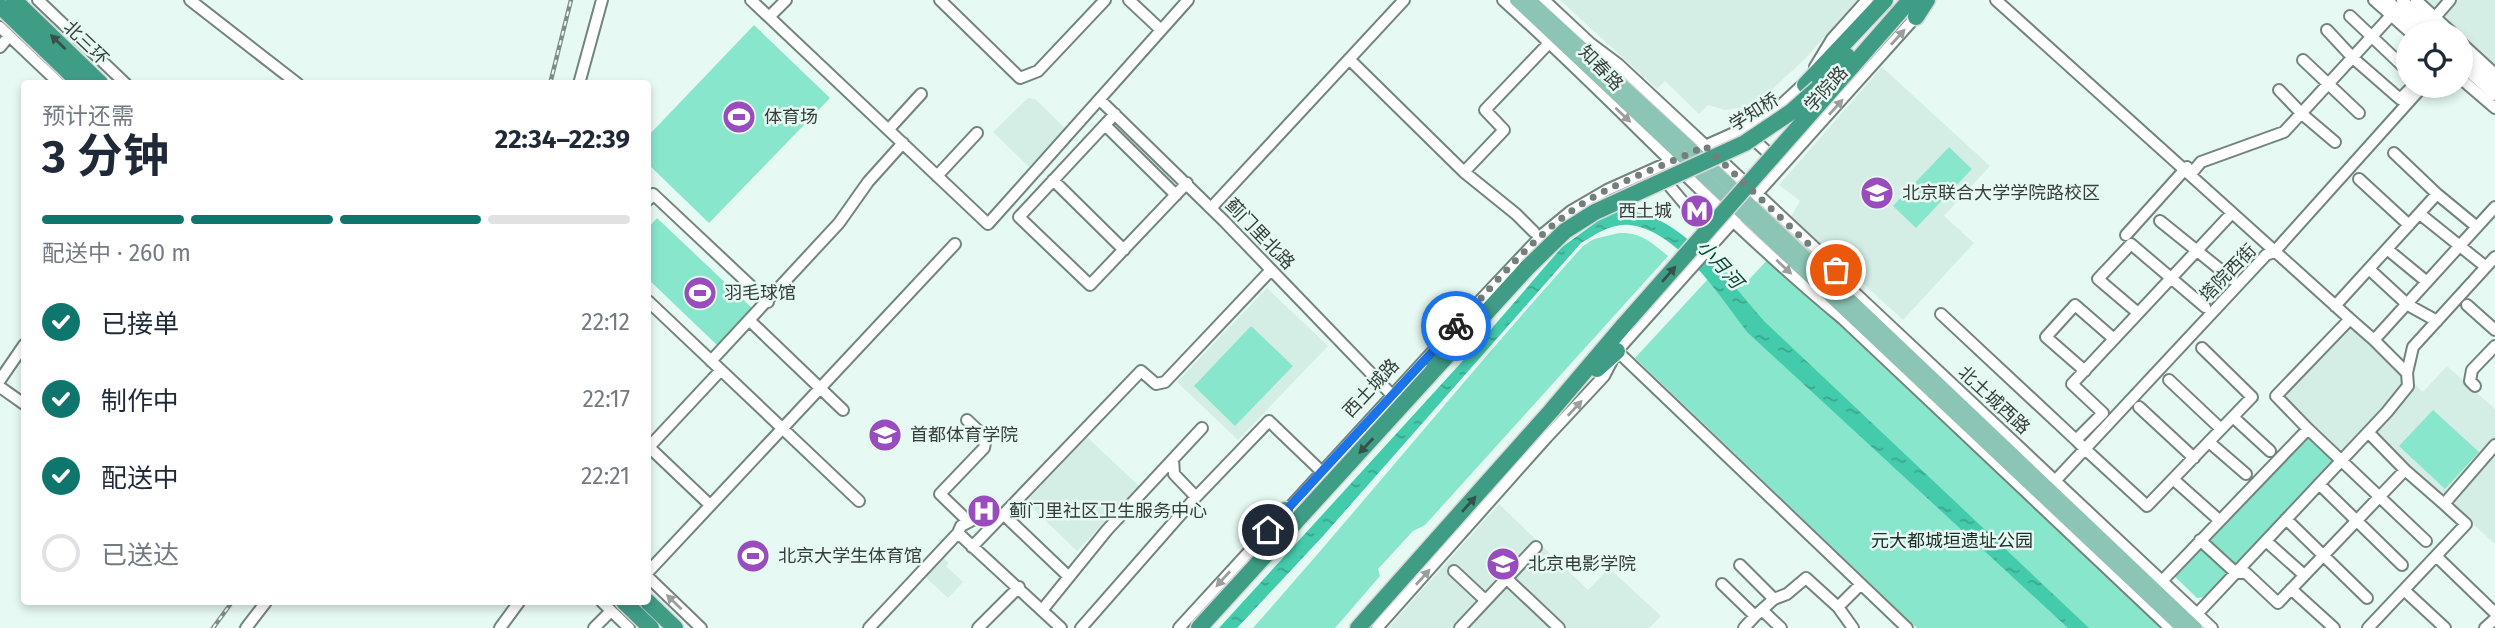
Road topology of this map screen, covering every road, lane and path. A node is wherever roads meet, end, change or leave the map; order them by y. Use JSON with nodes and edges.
{"nodes":[{"id":1,"x":14,"y":0,"type":"edge"},
{"id":2,"x":36,"y":0,"type":"edge"},
{"id":3,"x":190,"y":0,"type":"edge"},
{"id":4,"x":602,"y":0,"type":"edge"},
{"id":5,"x":751,"y":0,"type":"edge"},
{"id":6,"x":786,"y":0,"type":"edge"},
{"id":7,"x":940,"y":0,"type":"edge"},
{"id":8,"x":1105,"y":0,"type":"edge"},
{"id":9,"x":1129,"y":0,"type":"edge"},
{"id":10,"x":1188,"y":0,"type":"edge"},
{"id":11,"x":1404,"y":0,"type":"edge"},
{"id":12,"x":1503,"y":0,"type":"edge"},
{"id":13,"x":1516,"y":0,"type":"edge"},
{"id":14,"x":1530,"y":0,"type":"edge"},
{"id":15,"x":1544,"y":0,"type":"edge"},
{"id":16,"x":1867,"y":0,"type":"edge"},
{"id":17,"x":1885,"y":0,"type":"edge"},
{"id":18,"x":1898,"y":0,"type":"edge"},
{"id":19,"x":1910,"y":0,"type":"edge"},
{"id":20,"x":1929,"y":0,"type":"edge"},
{"id":21,"x":1996,"y":0,"type":"edge"},
{"id":22,"x":2374,"y":0,"type":"edge"},
{"id":23,"x":2387,"y":0,"type":"edge"},
{"id":24,"x":2416,"y":0,"type":"edge"},
{"id":25,"x":2450,"y":0,"type":"edge"},
{"id":26,"x":0,"y":6,"type":"edge"},
{"id":27,"x":2397,"y":8,"type":"edge"},
{"id":28,"x":2350,"y":16,"type":"dead end"},
{"id":29,"x":769,"y":17,"type":"junction"},
{"id":30,"x":1916,"y":17,"type":"joint"},
{"id":31,"x":2422,"y":21,"type":"edge"},
{"id":32,"x":2428,"y":21,"type":"edge"},
{"id":33,"x":2433,"y":21,"type":"edge"},
{"id":34,"x":1161,"y":30,"type":"junction"},
{"id":35,"x":2327,"y":30,"type":"dead end"},
{"id":36,"x":3,"y":31,"type":"edge"},
{"id":37,"x":2372,"y":37,"type":"junction"},
{"id":38,"x":1550,"y":42,"type":"junction"},
{"id":39,"x":0,"y":47,"type":"edge"},
{"id":40,"x":2473,"y":53,"type":"edge"},
{"id":41,"x":2353,"y":58,"type":"junction"},
{"id":42,"x":1349,"y":60,"type":"junction"},
{"id":43,"x":2303,"y":60,"type":"dead end"},
{"id":44,"x":2396,"y":60,"type":"edge"},
{"id":45,"x":104,"y":63,"type":"junction"},
{"id":46,"x":2473,"y":64,"type":"edge"},
{"id":47,"x":2495,"y":74,"type":"edge"},
{"id":48,"x":2473,"y":76,"type":"edge"},
{"id":49,"x":56,"y":80,"type":"edge"},
{"id":50,"x":79,"y":80,"type":"edge"},
{"id":51,"x":87,"y":80,"type":"edge"},
{"id":52,"x":97,"y":80,"type":"edge"},
{"id":53,"x":122,"y":80,"type":"edge"},
{"id":54,"x":293,"y":80,"type":"edge"},
{"id":55,"x":580,"y":80,"type":"edge"},
{"id":56,"x":2495,"y":83,"type":"edge"},
{"id":57,"x":2328,"y":85,"type":"junction"},
{"id":58,"x":2473,"y":89,"type":"edge"},
{"id":59,"x":1816,"y":90,"type":"junction"},
{"id":60,"x":2279,"y":90,"type":"dead end"},
{"id":61,"x":920,"y":94,"type":"dead end"},
{"id":62,"x":2495,"y":95,"type":"edge"},
{"id":63,"x":2396,"y":96,"type":"edge"},
{"id":64,"x":2412,"y":98,"type":"edge"},
{"id":65,"x":1100,"y":100,"type":"junction"},
{"id":66,"x":2495,"y":108,"type":"edge"},
{"id":67,"x":2359,"y":113,"type":"dead end"},
{"id":68,"x":1115,"y":114,"type":"junction"},
{"id":69,"x":2301,"y":114,"type":"junction"},
{"id":70,"x":1105,"y":125,"type":"junction"},
{"id":71,"x":889,"y":129,"type":"junction"},
{"id":72,"x":1743,"y":129,"type":"junction"},
{"id":73,"x":977,"y":133,"type":"dead end"},
{"id":74,"x":2335,"y":142,"type":"dead end"},
{"id":75,"x":903,"y":143,"type":"junction"},
{"id":76,"x":2394,"y":153,"type":"dead end"},
{"id":77,"x":1689,"y":154,"type":"junction"},
{"id":78,"x":2199,"y":155,"type":"dead end"},
{"id":79,"x":1783,"y":166,"type":"junction"},
{"id":80,"x":1655,"y":170,"type":"junction"},
{"id":81,"x":1464,"y":172,"type":"junction"},
{"id":82,"x":2187,"y":173,"type":"junction"},
{"id":83,"x":937,"y":176,"type":"junction"},
{"id":84,"x":2359,"y":179,"type":"dead end"},
{"id":85,"x":1053,"y":180,"type":"junction"},
{"id":86,"x":1187,"y":183,"type":"dead end"},
{"id":87,"x":2437,"y":194,"type":"junction"},
{"id":88,"x":1176,"y":195,"type":"junction"},
{"id":89,"x":651,"y":196,"type":"edge"},
{"id":90,"x":2495,"y":207,"type":"edge"},
{"id":91,"x":1211,"y":208,"type":"junction"},
{"id":92,"x":1745,"y":208,"type":"junction"},
{"id":93,"x":2232,"y":213,"type":"junction"},
{"id":94,"x":2420,"y":214,"type":"junction"},
{"id":95,"x":2161,"y":221,"type":"dead end"},
{"id":96,"x":2409,"y":225,"type":"junction"},
{"id":97,"x":2477,"y":227,"type":"junction"},
{"id":98,"x":1534,"y":232,"type":"dead end"},
{"id":99,"x":2126,"y":235,"type":"dead end"},
{"id":100,"x":1715,"y":243,"type":"junction"},
{"id":101,"x":955,"y":244,"type":"dead end"},
{"id":102,"x":2460,"y":247,"type":"junction"},
{"id":103,"x":2387,"y":249,"type":"junction"},
{"id":104,"x":1124,"y":250,"type":"junction"},
{"id":105,"x":2196,"y":252,"type":"junction"},
{"id":106,"x":2274,"y":252,"type":"junction"},
{"id":107,"x":2495,"y":257,"type":"edge"},
{"id":108,"x":2486,"y":267,"type":"junction"},
{"id":109,"x":1527,"y":268,"type":"joint"},
{"id":110,"x":2369,"y":269,"type":"junction"},
{"id":111,"x":1271,"y":270,"type":"junction"},
{"id":112,"x":2171,"y":278,"type":"junction"},
{"id":113,"x":2232,"y":279,"type":"dead end"},
{"id":114,"x":2427,"y":282,"type":"junction"},
{"id":115,"x":768,"y":302,"type":"junction"},
{"id":116,"x":651,"y":304,"type":"edge"},
{"id":117,"x":2408,"y":305,"type":"junction"},
{"id":118,"x":2467,"y":305,"type":"dead end"},
{"id":119,"x":2335,"y":306,"type":"junction"},
{"id":120,"x":2205,"y":307,"type":"dead end"},
{"id":121,"x":2138,"y":313,"type":"junction"},
{"id":122,"x":1941,"y":314,"type":"dead end"},
{"id":123,"x":2350,"y":319,"type":"junction"},
{"id":124,"x":1462,"y":320,"type":"junction"},
{"id":125,"x":750,"y":321,"type":"junction"},
{"id":126,"x":2437,"y":321,"type":"junction"},
{"id":127,"x":2495,"y":330,"type":"edge"},
{"id":128,"x":2114,"y":339,"type":"junction"},
{"id":129,"x":2374,"y":340,"type":"junction"},
{"id":130,"x":2202,"y":348,"type":"dead end"},
{"id":131,"x":21,"y":349,"type":"edge"},
{"id":132,"x":1618,"y":351,"type":"junction"},
{"id":133,"x":2492,"y":354,"type":"edge"},
{"id":134,"x":711,"y":361,"type":"junction"},
{"id":135,"x":721,"y":370,"type":"junction"},
{"id":136,"x":2085,"y":371,"type":"junction"},
{"id":137,"x":2407,"y":373,"type":"junction"},
{"id":138,"x":0,"y":380,"type":"edge"},
{"id":139,"x":2169,"y":380,"type":"dead end"},
{"id":140,"x":2474,"y":386,"type":"dead end"},
{"id":141,"x":0,"y":387,"type":"edge"},
{"id":142,"x":820,"y":388,"type":"junction"},
{"id":143,"x":1391,"y":394,"type":"junction"},
{"id":144,"x":21,"y":402,"type":"edge"},
{"id":145,"x":2139,"y":407,"type":"dead end"},
{"id":146,"x":843,"y":410,"type":"dead end"},
{"id":147,"x":1551,"y":411,"type":"junction"},
{"id":148,"x":1394,"y":416,"type":"junction"},
{"id":149,"x":2233,"y":417,"type":"junction"},
{"id":150,"x":967,"y":420,"type":"dead end"},
{"id":151,"x":782,"y":428,"type":"junction"},
{"id":152,"x":1202,"y":428,"type":"dead end"},
{"id":153,"x":2221,"y":429,"type":"junction"},
{"id":154,"x":2308,"y":429,"type":"junction"},
{"id":155,"x":2368,"y":432,"type":"junction"},
{"id":156,"x":2076,"y":440,"type":"junction"},
{"id":157,"x":2209,"y":442,"type":"junction"},
{"id":158,"x":651,"y":445,"type":"edge"},
{"id":159,"x":2495,"y":445,"type":"edge"},
{"id":160,"x":651,"y":449,"type":"edge"},
{"id":161,"x":2085,"y":449,"type":"junction"},
{"id":162,"x":2270,"y":451,"type":"dead end"},
{"id":163,"x":2194,"y":458,"type":"junction"},
{"id":164,"x":1173,"y":459,"type":"junction"},
{"id":165,"x":2342,"y":459,"type":"junction"},
{"id":166,"x":2405,"y":470,"type":"junction"},
{"id":167,"x":1321,"y":471,"type":"junction"},
{"id":168,"x":2246,"y":474,"type":"dead end"},
{"id":169,"x":2173,"y":479,"type":"junction"},
{"id":170,"x":2055,"y":481,"type":"junction"},
{"id":171,"x":2319,"y":484,"type":"junction"},
{"id":172,"x":1196,"y":496,"type":"junction"},
{"id":173,"x":2380,"y":496,"type":"junction"},
{"id":174,"x":859,"y":501,"type":"dead end"},
{"id":175,"x":2444,"y":504,"type":"junction"},
{"id":176,"x":710,"y":505,"type":"junction"},
{"id":177,"x":1285,"y":510,"type":"junction"},
{"id":178,"x":1003,"y":514,"type":"junction"},
{"id":179,"x":2286,"y":519,"type":"junction"},
{"id":180,"x":2219,"y":520,"type":"junction"},
{"id":181,"x":2357,"y":520,"type":"junction"},
{"id":182,"x":969,"y":522,"type":"junction"},
{"id":183,"x":992,"y":526,"type":"junction"},
{"id":184,"x":958,"y":533,"type":"junction"},
{"id":185,"x":2200,"y":540,"type":"junction"},
{"id":186,"x":2266,"y":541,"type":"junction"},
{"id":187,"x":2426,"y":541,"type":"dead end"},
{"id":188,"x":972,"y":547,"type":"junction"},
{"id":189,"x":1536,"y":547,"type":"dead end"},
{"id":190,"x":1270,"y":550,"type":"junction"},
{"id":191,"x":2323,"y":556,"type":"junction"},
{"id":192,"x":2436,"y":556,"type":"junction"},
{"id":193,"x":1740,"y":565,"type":"dead end"},
{"id":194,"x":2402,"y":565,"type":"dead end"},
{"id":195,"x":651,"y":571,"type":"edge"},
{"id":196,"x":1454,"y":571,"type":"dead end"},
{"id":197,"x":2236,"y":573,"type":"junction"},
{"id":198,"x":2304,"y":575,"type":"junction"},
{"id":199,"x":651,"y":577,"type":"edge"},
{"id":200,"x":1069,"y":577,"type":"junction"},
{"id":201,"x":1506,"y":578,"type":"junction"},
{"id":202,"x":2162,"y":581,"type":"junction"},
{"id":203,"x":1722,"y":584,"type":"dead end"},
{"id":204,"x":1861,"y":584,"type":"junction"},
{"id":205,"x":1019,"y":587,"type":"junction"},
{"id":206,"x":2291,"y":589,"type":"junction"},
{"id":207,"x":2404,"y":590,"type":"junction"},
{"id":208,"x":2367,"y":598,"type":"dead end"},
{"id":209,"x":1774,"y":599,"type":"junction"},
{"id":210,"x":1485,"y":600,"type":"junction"},
{"id":211,"x":265,"y":605,"type":"edge"},
{"id":212,"x":517,"y":605,"type":"edge"},
{"id":213,"x":651,"y":605,"type":"edge"},
{"id":214,"x":617,"y":606,"type":"edge"},
{"id":215,"x":1838,"y":607,"type":"junction"},
{"id":216,"x":1043,"y":610,"type":"junction"},
{"id":217,"x":2495,"y":613,"type":"edge"},
{"id":218,"x":2197,"y":614,"type":"junction"},
{"id":219,"x":2495,"y":619,"type":"edge"},
{"id":220,"x":1753,"y":621,"type":"edge"},
{"id":221,"x":1464,"y":624,"type":"edge"},
{"id":222,"x":246,"y":628,"type":"edge"},
{"id":223,"x":499,"y":628,"type":"edge"},
{"id":224,"x":594,"y":628,"type":"edge"},
{"id":225,"x":629,"y":628,"type":"edge"},
{"id":226,"x":652,"y":628,"type":"edge"},
{"id":227,"x":675,"y":628,"type":"edge"},
{"id":228,"x":701,"y":628,"type":"edge"},
{"id":229,"x":869,"y":628,"type":"edge"},
{"id":230,"x":978,"y":628,"type":"edge"},
{"id":231,"x":1061,"y":628,"type":"edge"},
{"id":232,"x":1082,"y":628,"type":"edge"},
{"id":233,"x":1179,"y":628,"type":"edge"},
{"id":234,"x":1199,"y":628,"type":"edge"},
{"id":235,"x":1358,"y":628,"type":"edge"},
{"id":236,"x":1377,"y":628,"type":"edge"},
{"id":237,"x":1477,"y":628,"type":"edge"},
{"id":238,"x":1559,"y":628,"type":"edge"},
{"id":239,"x":1781,"y":628,"type":"edge"},
{"id":240,"x":1853,"y":628,"type":"edge"},
{"id":241,"x":1907,"y":628,"type":"edge"},
{"id":242,"x":2170,"y":628,"type":"edge"},
{"id":243,"x":2182,"y":628,"type":"edge"},
{"id":244,"x":2196,"y":628,"type":"edge"},
{"id":245,"x":2212,"y":628,"type":"edge"},
{"id":246,"x":2334,"y":628,"type":"edge"},
{"id":247,"x":2368,"y":628,"type":"edge"},
{"id":248,"x":2445,"y":628,"type":"edge"},
{"id":249,"x":2485,"y":628,"type":"edge"}],
"edges":[{"from":52,"to":1,"type":"highway","name":"北三环","one_way":true,"bridge":true},
{"from":2,"to":36,"type":"street"},
{"from":2,"to":45,"type":"street"},
{"from":3,"to":54,"type":"street"},
{"from":4,"to":55,"type":"street"},
{"from":5,"to":29,"type":"street"},
{"from":6,"to":29,"type":"street"},
{"from":7,"to":8,"type":"street"},
{"from":9,"to":34,"type":"street"},
{"from":10,"to":34,"type":"street"},
{"from":11,"to":42,"type":"street"},
{"from":12,"to":38,"type":"street","name":"知春路"},
{"from":13,"to":77,"type":"main road","name":"知春路"},
{"from":14,"to":77,"type":"main road","name":"知春路"},
{"from":15,"to":77,"type":"street","name":"知春路"},
{"from":16,"to":59,"type":"street","name":"学院路"},
{"from":17,"to":59,"type":"highway"},
{"from":18,"to":59,"type":"highway","name":"学院路"},
{"from":19,"to":59,"type":"highway","name":"学院路"},
{"from":20,"to":30,"type":"highway"},
{"from":21,"to":82,"type":"street"},
{"from":22,"to":27,"type":"street"},
{"from":23,"to":27,"type":"street"},
{"from":24,"to":32,"type":"street"},
{"from":25,"to":33,"type":"street"},
{"from":26,"to":50,"type":"highway","name":"北三环","bridge":true},
{"from":27,"to":31,"type":"street"},
{"from":27,"to":37,"type":"street"},
{"from":28,"to":37,"type":"street"},
{"from":29,"to":71,"type":"street"},
{"from":79,"to":30,"type":"street","name":"学院路","one_way":true},
{"from":34,"to":65,"type":"street"},
{"from":35,"to":41,"type":"street"},
{"from":36,"to":39,"type":"street"},
{"from":36,"to":49,"type":"street"},
{"from":37,"to":41,"type":"street"},
{"from":37,"to":44,"type":"street"},
{"from":38,"to":77,"type":"street","name":"知春路","one_way":true},
{"from":38,"to":81,"type":"street"},
{"from":40,"to":47,"type":"street"},
{"from":41,"to":57,"type":"street"},
{"from":41,"to":63,"type":"street"},
{"from":42,"to":81,"type":"street"},
{"from":42,"to":91,"type":"street"},
{"from":43,"to":57,"type":"street"},
{"from":45,"to":51,"type":"street"},
{"from":45,"to":53,"type":"street"},
{"from":46,"to":56,"type":"street"},
{"from":48,"to":62,"type":"street"},
{"from":57,"to":67,"type":"street"},
{"from":57,"to":69,"type":"street"},
{"from":58,"to":66,"type":"street"},
{"from":59,"to":72,"type":"street","name":"学院路"},
{"from":59,"to":109,"type":"highway","name":"学知桥","bridge":true},
{"from":147,"to":59,"type":"highway","name":"学知桥","one_way":true,"bridge":true},
{"from":60,"to":69,"type":"street"},
{"from":61,"to":71,"type":"street"},
{"from":64,"to":106,"type":"street","name":"塔院西街"},
{"from":65,"to":68,"type":"street","name":"蓟门里北路"},
{"from":65,"to":83,"type":"street"},
{"from":68,"to":70,"type":"street"},
{"from":68,"to":91,"type":"street","name":"蓟门里北路"},
{"from":69,"to":74,"type":"street"},
{"from":69,"to":82,"type":"street"},
{"from":70,"to":85,"type":"street"},
{"from":70,"to":88,"type":"street"},
{"from":71,"to":75,"type":"street"},
{"from":72,"to":77,"type":"street","name":"学院路"},
{"from":72,"to":79,"type":"street"},
{"from":73,"to":83,"type":"street"},
{"from":75,"to":83,"type":"street"},
{"from":75,"to":115,"type":"street"},
{"from":76,"to":87,"type":"street"},
{"from":77,"to":80,"type":"street","name":"西土城路"},
{"from":77,"to":92,"type":"main road"},
{"from":77,"to":92,"type":"street"},
{"from":78,"to":82,"type":"street"},
{"from":79,"to":92,"type":"street","name":"学院路"},
{"from":80,"to":100,"type":"street"},
{"from":80,"to":124,"type":"street","name":"西土城路"},
{"from":81,"to":98,"type":"street"},
{"from":82,"to":93,"type":"street"},
{"from":82,"to":99,"type":"street"},
{"from":84,"to":96,"type":"street"},
{"from":85,"to":104,"type":"street"},
{"from":85,"to":104,"type":"street"},
{"from":86,"to":88,"type":"street"},
{"from":87,"to":94,"type":"street"},
{"from":87,"to":97,"type":"street"},
{"from":88,"to":104,"type":"street"},
{"from":89,"to":115,"type":"street"},
{"from":90,"to":97,"type":"street"},
{"from":91,"to":111,"type":"street","name":"蓟门里北路"},
{"from":92,"to":100,"type":"street"},
{"from":92,"to":170,"type":"street","name":"北土城西路"},
{"from":92,"to":242,"type":"street","one_way":true},
{"from":92,"to":243,"type":"main road","name":"北土城西路"},
{"from":92,"to":244,"type":"main road","name":"北土城西路"},
{"from":93,"to":105,"type":"street"},
{"from":93,"to":106,"type":"street"},
{"from":94,"to":96,"type":"street"},
{"from":94,"to":102,"type":"street"},
{"from":95,"to":105,"type":"street"},
{"from":96,"to":103,"type":"street"},
{"from":97,"to":102,"type":"street"},
{"from":100,"to":132,"type":"street"},
{"from":101,"to":142,"type":"street"},
{"from":102,"to":108,"type":"street"},
{"from":102,"to":114,"type":"street"},
{"from":103,"to":110,"type":"street"},
{"from":103,"to":114,"type":"street"},
{"from":105,"to":112,"type":"street"},
{"from":105,"to":113,"type":"street"},
{"from":106,"to":119,"type":"street"},
{"from":106,"to":161,"type":"street","name":"塔院西街"},
{"from":107,"to":108,"type":"street"},
{"from":108,"to":126,"type":"street"},
{"from":109,"to":148,"type":"highway","name":"西土城路"},
{"from":110,"to":117,"type":"street"},
{"from":110,"to":119,"type":"street"},
{"from":111,"to":143,"type":"street","name":"蓟门里北路"},
{"from":111,"to":178,"type":"street"},
{"from":112,"to":120,"type":"street"},
{"from":112,"to":121,"type":"street"},
{"from":112,"to":121,"type":"street"},
{"from":114,"to":117,"type":"street"},
{"from":115,"to":125,"type":"street"},
{"from":116,"to":134,"type":"street"},
{"from":117,"to":126,"type":"street"},
{"from":117,"to":129,"type":"street"},
{"from":118,"to":127,"type":"street"},
{"from":119,"to":123,"type":"street"},
{"from":121,"to":128,"type":"street"},
{"from":122,"to":156,"type":"street"},
{"from":123,"to":129,"type":"street"},
{"from":123,"to":154,"type":"street"},
{"from":124,"to":143,"type":"street","name":"西土城路"},
{"from":124,"to":148,"type":"highway"},
{"from":125,"to":134,"type":"street"},
{"from":125,"to":142,"type":"street"},
{"from":126,"to":137,"type":"street"},
{"from":128,"to":136,"type":"street"},
{"from":128,"to":136,"type":"street"},
{"from":129,"to":137,"type":"street"},
{"from":130,"to":149,"type":"street"},
{"from":131,"to":138,"type":"street"},
{"from":132,"to":147,"type":"highway"},
{"from":132,"to":204,"type":"street"},
{"from":236,"to":132,"type":"street","one_way":true},
{"from":133,"to":140,"type":"street"},
{"from":134,"to":135,"type":"street"},
{"from":135,"to":151,"type":"street"},
{"from":135,"to":158,"type":"street"},
{"from":136,"to":156,"type":"street"},
{"from":137,"to":155,"type":"street"},
{"from":139,"to":153,"type":"street"},
{"from":141,"to":144,"type":"street"},
{"from":142,"to":146,"type":"street"},
{"from":142,"to":151,"type":"street"},
{"from":143,"to":167,"type":"street","name":"西土城路"},
{"from":145,"to":163,"type":"street"},
{"from":235,"to":147,"type":"highway","one_way":true},
{"from":148,"to":190,"type":"highway","name":"西土城路","one_way":true},
{"from":149,"to":153,"type":"street"},
{"from":149,"to":162,"type":"street"},
{"from":150,"to":182,"type":"street"},
{"from":151,"to":174,"type":"street"},
{"from":151,"to":176,"type":"street"},
{"from":152,"to":164,"type":"street"},
{"from":153,"to":157,"type":"street"},
{"from":154,"to":165,"type":"street"},
{"from":154,"to":180,"type":"street"},
{"from":155,"to":165,"type":"street"},
{"from":155,"to":166,"type":"street"},
{"from":156,"to":161,"type":"street"},
{"from":157,"to":163,"type":"street"},
{"from":157,"to":168,"type":"street"},
{"from":159,"to":175,"type":"street"},
{"from":160,"to":176,"type":"street"},
{"from":161,"to":169,"type":"street"},
{"from":161,"to":170,"type":"street","name":"塔院西街"},
{"from":163,"to":169,"type":"street"},
{"from":164,"to":172,"type":"street"},
{"from":164,"to":200,"type":"street"},
{"from":165,"to":171,"type":"street"},
{"from":165,"to":173,"type":"street"},
{"from":166,"to":173,"type":"street"},
{"from":166,"to":175,"type":"street"},
{"from":167,"to":172,"type":"street"},
{"from":167,"to":177,"type":"street","name":"西土城路"},
{"from":169,"to":180,"type":"street"},
{"from":170,"to":202,"type":"street","name":"北土城西路"},
{"from":171,"to":179,"type":"street"},
{"from":171,"to":181,"type":"street"},
{"from":172,"to":232,"type":"street"},
{"from":173,"to":181,"type":"street"},
{"from":173,"to":187,"type":"street"},
{"from":175,"to":192,"type":"street"},
{"from":176,"to":195,"type":"street"},
{"from":177,"to":190,"type":"highway"},
{"from":177,"to":233,"type":"street","name":"西土城路","one_way":true},
{"from":178,"to":183,"type":"street"},
{"from":178,"to":200,"type":"street"},
{"from":179,"to":186,"type":"street"},
{"from":179,"to":191,"type":"street"},
{"from":180,"to":185,"type":"street"},
{"from":181,"to":191,"type":"street"},
{"from":181,"to":194,"type":"street"},
{"from":182,"to":183,"type":"street"},
{"from":182,"to":184,"type":"street"},
{"from":183,"to":188,"type":"street"},
{"from":184,"to":188,"type":"street"},
{"from":184,"to":229,"type":"street"},
{"from":185,"to":197,"type":"street"},
{"from":185,"to":202,"type":"street"},
{"from":186,"to":197,"type":"street"},
{"from":186,"to":198,"type":"street"},
{"from":188,"to":205,"type":"street"},
{"from":189,"to":201,"type":"street"},
{"from":190,"to":234,"type":"highway","name":"西土城路"},
{"from":191,"to":198,"type":"street"},
{"from":191,"to":208,"type":"street"},
{"from":192,"to":207,"type":"street"},
{"from":192,"to":217,"type":"street"},
{"from":193,"to":209,"type":"street"},
{"from":196,"to":210,"type":"street"},
{"from":197,"to":206,"type":"street"},
{"from":197,"to":218,"type":"street"},
{"from":198,"to":206,"type":"street"},
{"from":228,"to":199,"type":"street","one_way":true},
{"from":200,"to":216,"type":"street"},
{"from":201,"to":210,"type":"street"},
{"from":201,"to":238,"type":"street"},
{"from":202,"to":218,"type":"street","name":"北土城西路"},
{"from":203,"to":220,"type":"street"},
{"from":204,"to":215,"type":"street"},
{"from":204,"to":241,"type":"street"},
{"from":205,"to":216,"type":"street"},
{"from":205,"to":230,"type":"street"},
{"from":206,"to":246,"type":"street"},
{"from":207,"to":247,"type":"street"},
{"from":207,"to":248,"type":"street"},
{"from":209,"to":215,"type":"street"},
{"from":209,"to":220,"type":"street"},
{"from":210,"to":221,"type":"street"},
{"from":211,"to":222,"type":"street"},
{"from":212,"to":223,"type":"street"},
{"from":213,"to":227,"type":"highway"},
{"from":214,"to":224,"type":"street"},
{"from":214,"to":225,"type":"street"},
{"from":214,"to":226,"type":"highway"},
{"from":215,"to":240,"type":"street"},
{"from":216,"to":231,"type":"street"},
{"from":218,"to":245,"type":"street","name":"北土城西路"},
{"from":219,"to":249,"type":"street"},
{"from":220,"to":239,"type":"street"},
{"from":221,"to":237,"type":"street"}]}
